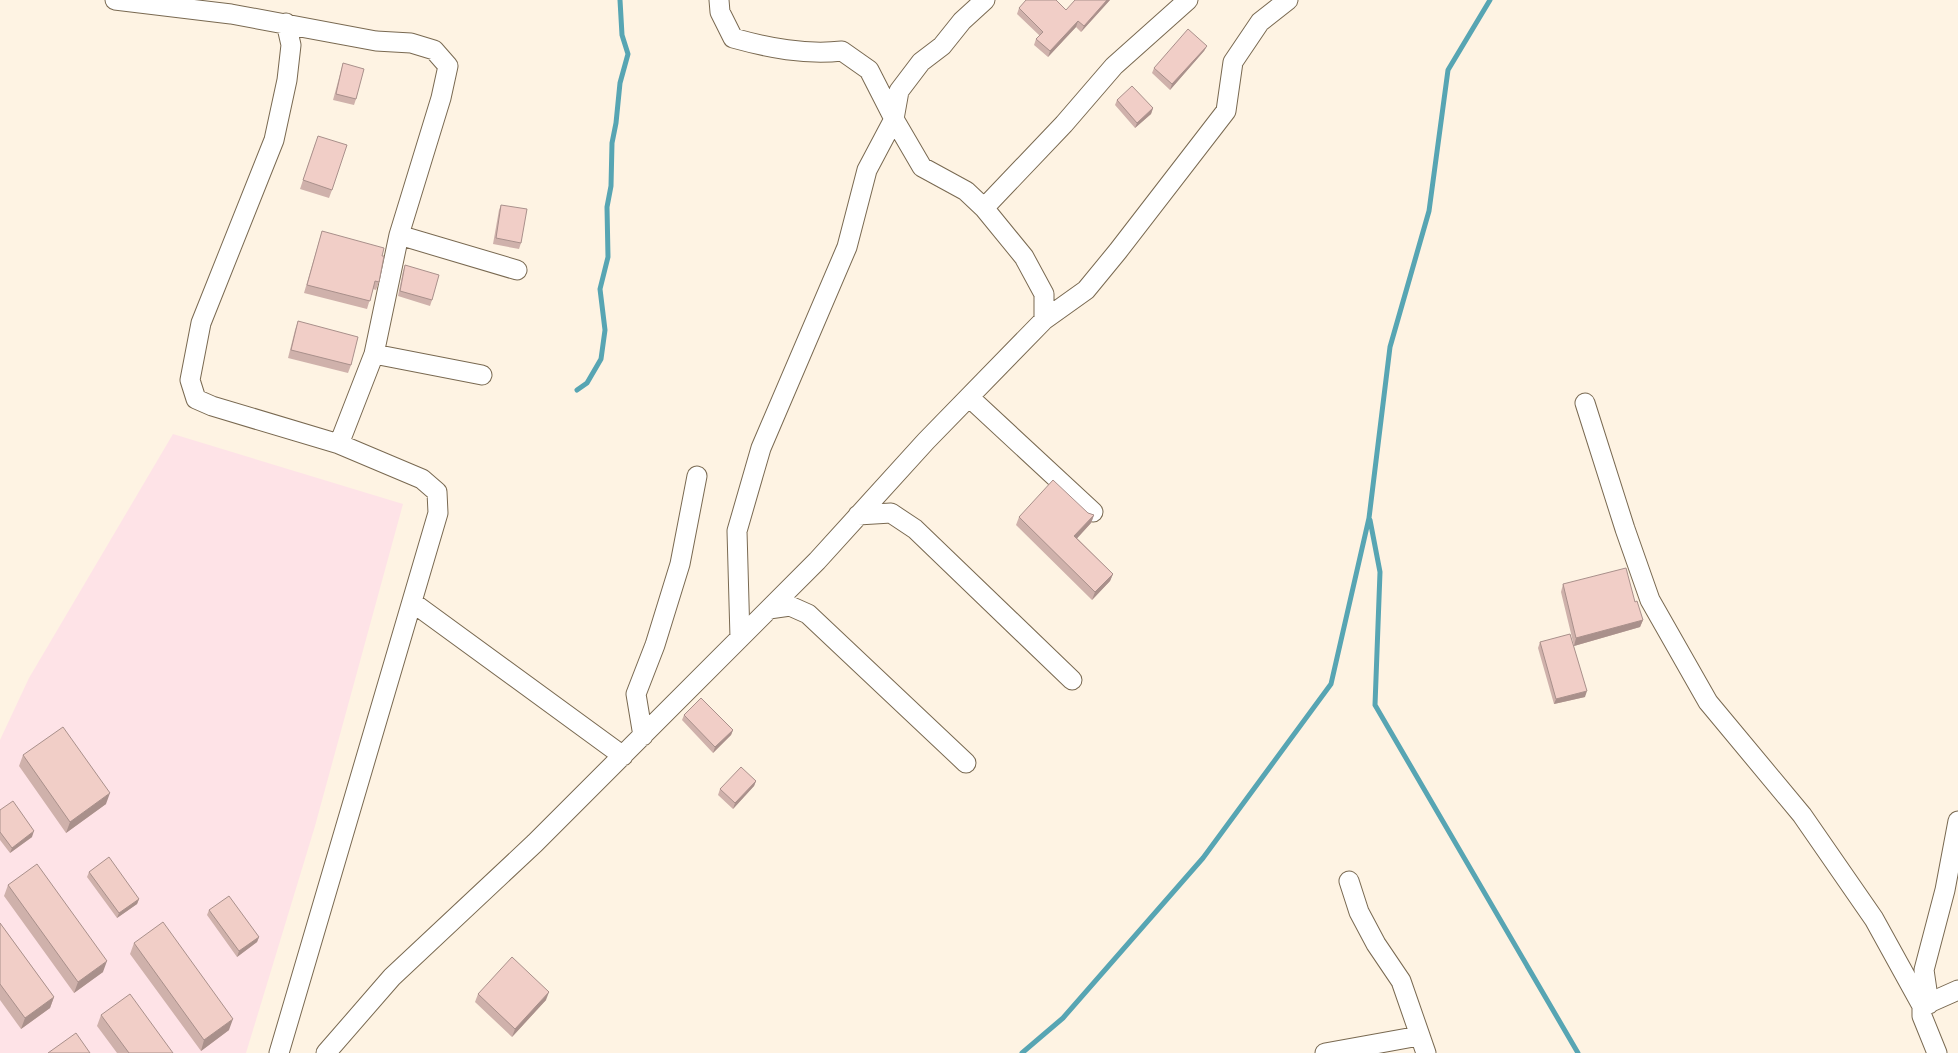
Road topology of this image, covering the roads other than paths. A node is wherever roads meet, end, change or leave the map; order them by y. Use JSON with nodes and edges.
{"nodes":[{"id":1,"x":115,"y":0,"type":"edge"},
{"id":2,"x":719,"y":0,"type":"edge"},
{"id":3,"x":986,"y":0,"type":"edge"},
{"id":4,"x":1188,"y":0,"type":"edge"},
{"id":5,"x":1288,"y":0,"type":"edge"},
{"id":6,"x":233,"y":7,"type":"edge"},
{"id":7,"x":286,"y":23,"type":"junction"},
{"id":8,"x":894,"y":119,"type":"junction"},
{"id":9,"x":984,"y":208,"type":"junction"},
{"id":10,"x":399,"y":235,"type":"junction"},
{"id":11,"x":517,"y":270,"type":"dead end"},
{"id":12,"x":1044,"y":320,"type":"junction"},
{"id":13,"x":374,"y":354,"type":"junction"},
{"id":14,"x":482,"y":375,"type":"dead end"},
{"id":15,"x":969,"y":397,"type":"junction"},
{"id":16,"x":1586,"y":403,"type":"dead end"},
{"id":17,"x":339,"y":444,"type":"junction"},
{"id":18,"x":697,"y":476,"type":"dead end"},
{"id":19,"x":1093,"y":512,"type":"dead end"},
{"id":20,"x":858,"y":515,"type":"junction"},
{"id":21,"x":412,"y":602,"type":"junction"},
{"id":22,"x":769,"y":609,"type":"junction"},
{"id":23,"x":740,"y":638,"type":"junction"},
{"id":24,"x":1072,"y":680,"type":"dead end"},
{"id":25,"x":643,"y":736,"type":"junction"},
{"id":26,"x":623,"y":756,"type":"junction"},
{"id":27,"x":966,"y":763,"type":"dead end"},
{"id":28,"x":1958,"y":820,"type":"edge"},
{"id":29,"x":1349,"y":881,"type":"dead end"},
{"id":30,"x":1958,"y":990,"type":"edge"},
{"id":31,"x":1925,"y":1005,"type":"junction"},
{"id":32,"x":1419,"y":1036,"type":"junction"},
{"id":33,"x":279,"y":1053,"type":"edge"},
{"id":34,"x":326,"y":1053,"type":"edge"},
{"id":35,"x":1325,"y":1053,"type":"edge"},
{"id":36,"x":1426,"y":1053,"type":"edge"},
{"id":37,"x":1936,"y":1053,"type":"edge"}],
"edges":[{"from":1,"to":6,"type":"street"},
{"from":2,"to":8,"type":"street"},
{"from":3,"to":8,"type":"street"},
{"from":4,"to":9,"type":"street"},
{"from":5,"to":12,"type":"street"},
{"from":6,"to":7,"type":"street"},
{"from":7,"to":10,"type":"street"},
{"from":7,"to":17,"type":"street"},
{"from":8,"to":9,"type":"street"},
{"from":8,"to":23,"type":"street"},
{"from":9,"to":12,"type":"street"},
{"from":10,"to":11,"type":"street"},
{"from":10,"to":13,"type":"street"},
{"from":12,"to":15,"type":"street"},
{"from":13,"to":14,"type":"street"},
{"from":13,"to":17,"type":"street"},
{"from":15,"to":19,"type":"street"},
{"from":15,"to":20,"type":"street"},
{"from":16,"to":31,"type":"street"},
{"from":17,"to":21,"type":"street"},
{"from":18,"to":25,"type":"street"},
{"from":20,"to":22,"type":"street"},
{"from":20,"to":24,"type":"street"},
{"from":21,"to":26,"type":"street"},
{"from":21,"to":33,"type":"street"},
{"from":22,"to":23,"type":"street"},
{"from":22,"to":27,"type":"street"},
{"from":23,"to":25,"type":"street"},
{"from":25,"to":26,"type":"street"},
{"from":26,"to":34,"type":"street"},
{"from":28,"to":31,"type":"street"},
{"from":29,"to":32,"type":"street"},
{"from":30,"to":31,"type":"street"},
{"from":31,"to":37,"type":"street"},
{"from":32,"to":35,"type":"street"},
{"from":32,"to":36,"type":"street"}]}
